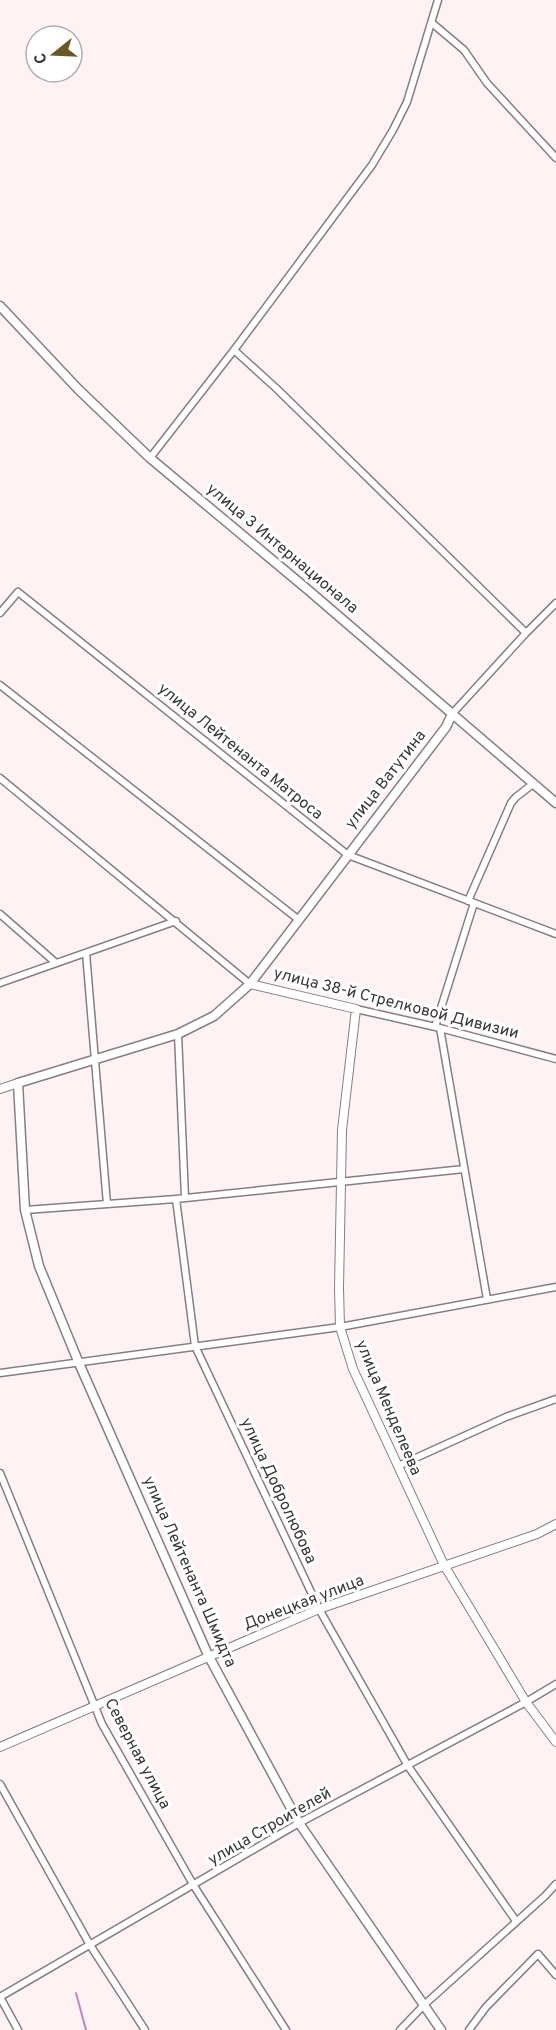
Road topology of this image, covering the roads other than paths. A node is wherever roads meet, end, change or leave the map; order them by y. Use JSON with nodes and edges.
{"nodes":[{"id":1,"x":438,"y":0,"type":"edge"},
{"id":2,"x":432,"y":23,"type":"junction"},
{"id":3,"x":555,"y":153,"type":"edge"},
{"id":4,"x":0,"y":306,"type":"edge"},
{"id":5,"x":234,"y":350,"type":"junction"},
{"id":6,"x":150,"y":458,"type":"junction"},
{"id":7,"x":556,"y":603,"type":"edge"},
{"id":8,"x":0,"y":613,"type":"edge"},
{"id":9,"x":526,"y":633,"type":"junction"},
{"id":10,"x":0,"y":685,"type":"edge"},
{"id":11,"x":452,"y":714,"type":"junction"},
{"id":12,"x":0,"y":778,"type":"edge"},
{"id":13,"x":533,"y":784,"type":"junction"},
{"id":14,"x":556,"y":803,"type":"edge"},
{"id":15,"x":348,"y":855,"type":"junction"},
{"id":16,"x":471,"y":902,"type":"junction"},
{"id":17,"x":0,"y":914,"type":"edge"},
{"id":18,"x":299,"y":920,"type":"junction"},
{"id":19,"x":176,"y":921,"type":"junction"},
{"id":20,"x":556,"y":934,"type":"edge"},
{"id":21,"x":86,"y":953,"type":"junction"},
{"id":22,"x":56,"y":963,"type":"junction"},
{"id":23,"x":0,"y":984,"type":"edge"},
{"id":24,"x":250,"y":984,"type":"junction"},
{"id":25,"x":356,"y":1009,"type":"junction"},
{"id":26,"x":437,"y":1028,"type":"junction"},
{"id":27,"x":178,"y":1034,"type":"junction"},
{"id":28,"x":94,"y":1059,"type":"junction"},
{"id":29,"x":556,"y":1059,"type":"edge"},
{"id":30,"x":18,"y":1083,"type":"junction"},
{"id":31,"x":0,"y":1089,"type":"edge"},
{"id":32,"x":464,"y":1169,"type":"junction"},
{"id":33,"x":341,"y":1182,"type":"junction"},
{"id":34,"x":185,"y":1198,"type":"junction"},
{"id":35,"x":176,"y":1199,"type":"junction"},
{"id":36,"x":107,"y":1204,"type":"junction"},
{"id":37,"x":25,"y":1210,"type":"junction"},
{"id":38,"x":556,"y":1287,"type":"edge"},
{"id":39,"x":487,"y":1299,"type":"junction"},
{"id":40,"x":340,"y":1327,"type":"junction"},
{"id":41,"x":195,"y":1346,"type":"junction"},
{"id":42,"x":78,"y":1361,"type":"junction"},
{"id":43,"x":0,"y":1373,"type":"edge"},
{"id":44,"x":556,"y":1399,"type":"edge"},
{"id":45,"x":398,"y":1466,"type":"junction"},
{"id":46,"x":0,"y":1473,"type":"edge"},
{"id":47,"x":556,"y":1524,"type":"edge"},
{"id":48,"x":444,"y":1565,"type":"junction"},
{"id":49,"x":319,"y":1609,"type":"junction"},
{"id":50,"x":208,"y":1655,"type":"junction"},
{"id":51,"x":556,"y":1684,"type":"edge"},
{"id":52,"x":526,"y":1702,"type":"junction"},
{"id":53,"x":96,"y":1706,"type":"junction"},
{"id":54,"x":556,"y":1742,"type":"edge"},
{"id":55,"x":0,"y":1747,"type":"edge"},
{"id":56,"x":408,"y":1766,"type":"junction"},
{"id":57,"x":0,"y":1784,"type":"edge"},
{"id":58,"x":299,"y":1823,"type":"junction"},
{"id":59,"x":556,"y":1884,"type":"edge"},
{"id":60,"x":194,"y":1886,"type":"junction"},
{"id":61,"x":516,"y":1921,"type":"junction"},
{"id":62,"x":90,"y":1945,"type":"junction"},
{"id":63,"x":556,"y":1975,"type":"edge"},
{"id":64,"x":0,"y":1997,"type":"edge"},
{"id":65,"x":424,"y":2006,"type":"junction"},
{"id":66,"x":18,"y":2030,"type":"edge"},
{"id":67,"x":145,"y":2030,"type":"edge"},
{"id":68,"x":286,"y":2030,"type":"edge"},
{"id":69,"x":400,"y":2030,"type":"edge"},
{"id":70,"x":441,"y":2030,"type":"edge"},
{"id":71,"x":469,"y":2030,"type":"edge"}],
"edges":[{"from":1,"to":2,"type":"street"},
{"from":2,"to":3,"type":"street"},
{"from":2,"to":5,"type":"street"},
{"from":4,"to":6,"type":"main road","name":"улица 3 Интернационала"},
{"from":5,"to":6,"type":"street"},
{"from":5,"to":9,"type":"street"},
{"from":6,"to":11,"type":"main road","name":"улица 3 Интернационала"},
{"from":7,"to":9,"type":"street","name":"улица Ватутина"},
{"from":8,"to":15,"type":"street","name":"улица Лейтенанта Матроса"},
{"from":9,"to":11,"type":"street","name":"улица Ватутина"},
{"from":10,"to":18,"type":"street"},
{"from":11,"to":13,"type":"main road","name":"улица 3 Интернационала"},
{"from":11,"to":15,"type":"main road","name":"улица Ватутина"},
{"from":12,"to":19,"type":"street"},
{"from":13,"to":14,"type":"main road","name":"улица 3 Интернационала"},
{"from":13,"to":16,"type":"street"},
{"from":15,"to":16,"type":"street","name":"улица Лейтенанта Матроса"},
{"from":15,"to":18,"type":"main road","name":"улица Ватутина"},
{"from":16,"to":20,"type":"street","name":"улица Лейтенанта Матроса"},
{"from":16,"to":26,"type":"street"},
{"from":17,"to":22,"type":"street"},
{"from":18,"to":24,"type":"main road","name":"улица Ватутина"},
{"from":19,"to":21,"type":"street"},
{"from":19,"to":24,"type":"street"},
{"from":21,"to":22,"type":"street"},
{"from":21,"to":28,"type":"street"},
{"from":22,"to":23,"type":"street"},
{"from":24,"to":25,"type":"street","name":"улица 38-й Стрелковой Дивизии"},
{"from":24,"to":27,"type":"main road","name":"улица 38-й Стрелковой Дивизии"},
{"from":25,"to":26,"type":"street","name":"улица 38-й Стрелковой Дивизии"},
{"from":25,"to":33,"type":"street","name":"улица Менделеева"},
{"from":26,"to":29,"type":"street","name":"улица 38-й Стрелковой Дивизии"},
{"from":26,"to":32,"type":"street"},
{"from":27,"to":28,"type":"main road","name":"улица 38-й Стрелковой Дивизии"},
{"from":27,"to":34,"type":"street"},
{"from":28,"to":30,"type":"main road","name":"улица 38-й Стрелковой Дивизии"},
{"from":28,"to":36,"type":"street"},
{"from":30,"to":31,"type":"street","name":"улица 38-й Стрелковой Дивизии"},
{"from":30,"to":37,"type":"main road","name":"улица Лейтенанта Шмидта"},
{"from":32,"to":33,"type":"street"},
{"from":32,"to":39,"type":"street"},
{"from":33,"to":34,"type":"street"},
{"from":33,"to":40,"type":"street","name":"улица Менделеева"},
{"from":34,"to":35,"type":"street"},
{"from":35,"to":36,"type":"street"},
{"from":35,"to":41,"type":"street","name":"улица Добролюбова"},
{"from":36,"to":37,"type":"street"},
{"from":37,"to":42,"type":"main road","name":"улица Лейтенанта Шмидта"},
{"from":38,"to":39,"type":"street"},
{"from":39,"to":40,"type":"street"},
{"from":40,"to":41,"type":"street"},
{"from":40,"to":45,"type":"street","name":"улица Менделеева"},
{"from":41,"to":42,"type":"street"},
{"from":41,"to":49,"type":"street","name":"улица Добролюбова"},
{"from":42,"to":43,"type":"street"},
{"from":42,"to":50,"type":"main road","name":"улица Лейтенанта Шмидта"},
{"from":44,"to":45,"type":"street"},
{"from":45,"to":48,"type":"street","name":"улица Менделеева"},
{"from":46,"to":53,"type":"street","name":"Северная улица"},
{"from":47,"to":48,"type":"street","name":"Донецкая улица"},
{"from":48,"to":49,"type":"street","name":"Донецкая улица"},
{"from":48,"to":52,"type":"street","name":"улица Менделеева"},
{"from":49,"to":50,"type":"street","name":"Донецкая улица"},
{"from":49,"to":56,"type":"street","name":"улица Добролюбова"},
{"from":50,"to":53,"type":"street","name":"Донецкая улица"},
{"from":50,"to":58,"type":"main road","name":"улица Лейтенанта Шмидта"},
{"from":51,"to":52,"type":"street","name":"улица Строителей"},
{"from":52,"to":54,"type":"street","name":"улица Менделеева"},
{"from":52,"to":56,"type":"street","name":"улица Строителей"},
{"from":53,"to":55,"type":"street","name":"Донецкая улица"},
{"from":53,"to":60,"type":"street","name":"Северная улица"},
{"from":56,"to":58,"type":"street","name":"улица Строителей"},
{"from":56,"to":61,"type":"street","name":"улица Добролюбова"},
{"from":57,"to":62,"type":"street"},
{"from":58,"to":60,"type":"street","name":"улица Строителей"},
{"from":58,"to":65,"type":"main road","name":"улица Лейтенанта Шмидта"},
{"from":59,"to":61,"type":"street"},
{"from":60,"to":62,"type":"street","name":"улица Строителей"},
{"from":60,"to":68,"type":"street","name":"Северная улица"},
{"from":61,"to":65,"type":"street"},
{"from":62,"to":64,"type":"street","name":"улица Строителей"},
{"from":62,"to":67,"type":"street"},
{"from":63,"to":71,"type":"street"},
{"from":64,"to":66,"type":"street"},
{"from":65,"to":69,"type":"street"},
{"from":65,"to":70,"type":"main road","name":"улица Лейтенанта Шмидта"}]}
